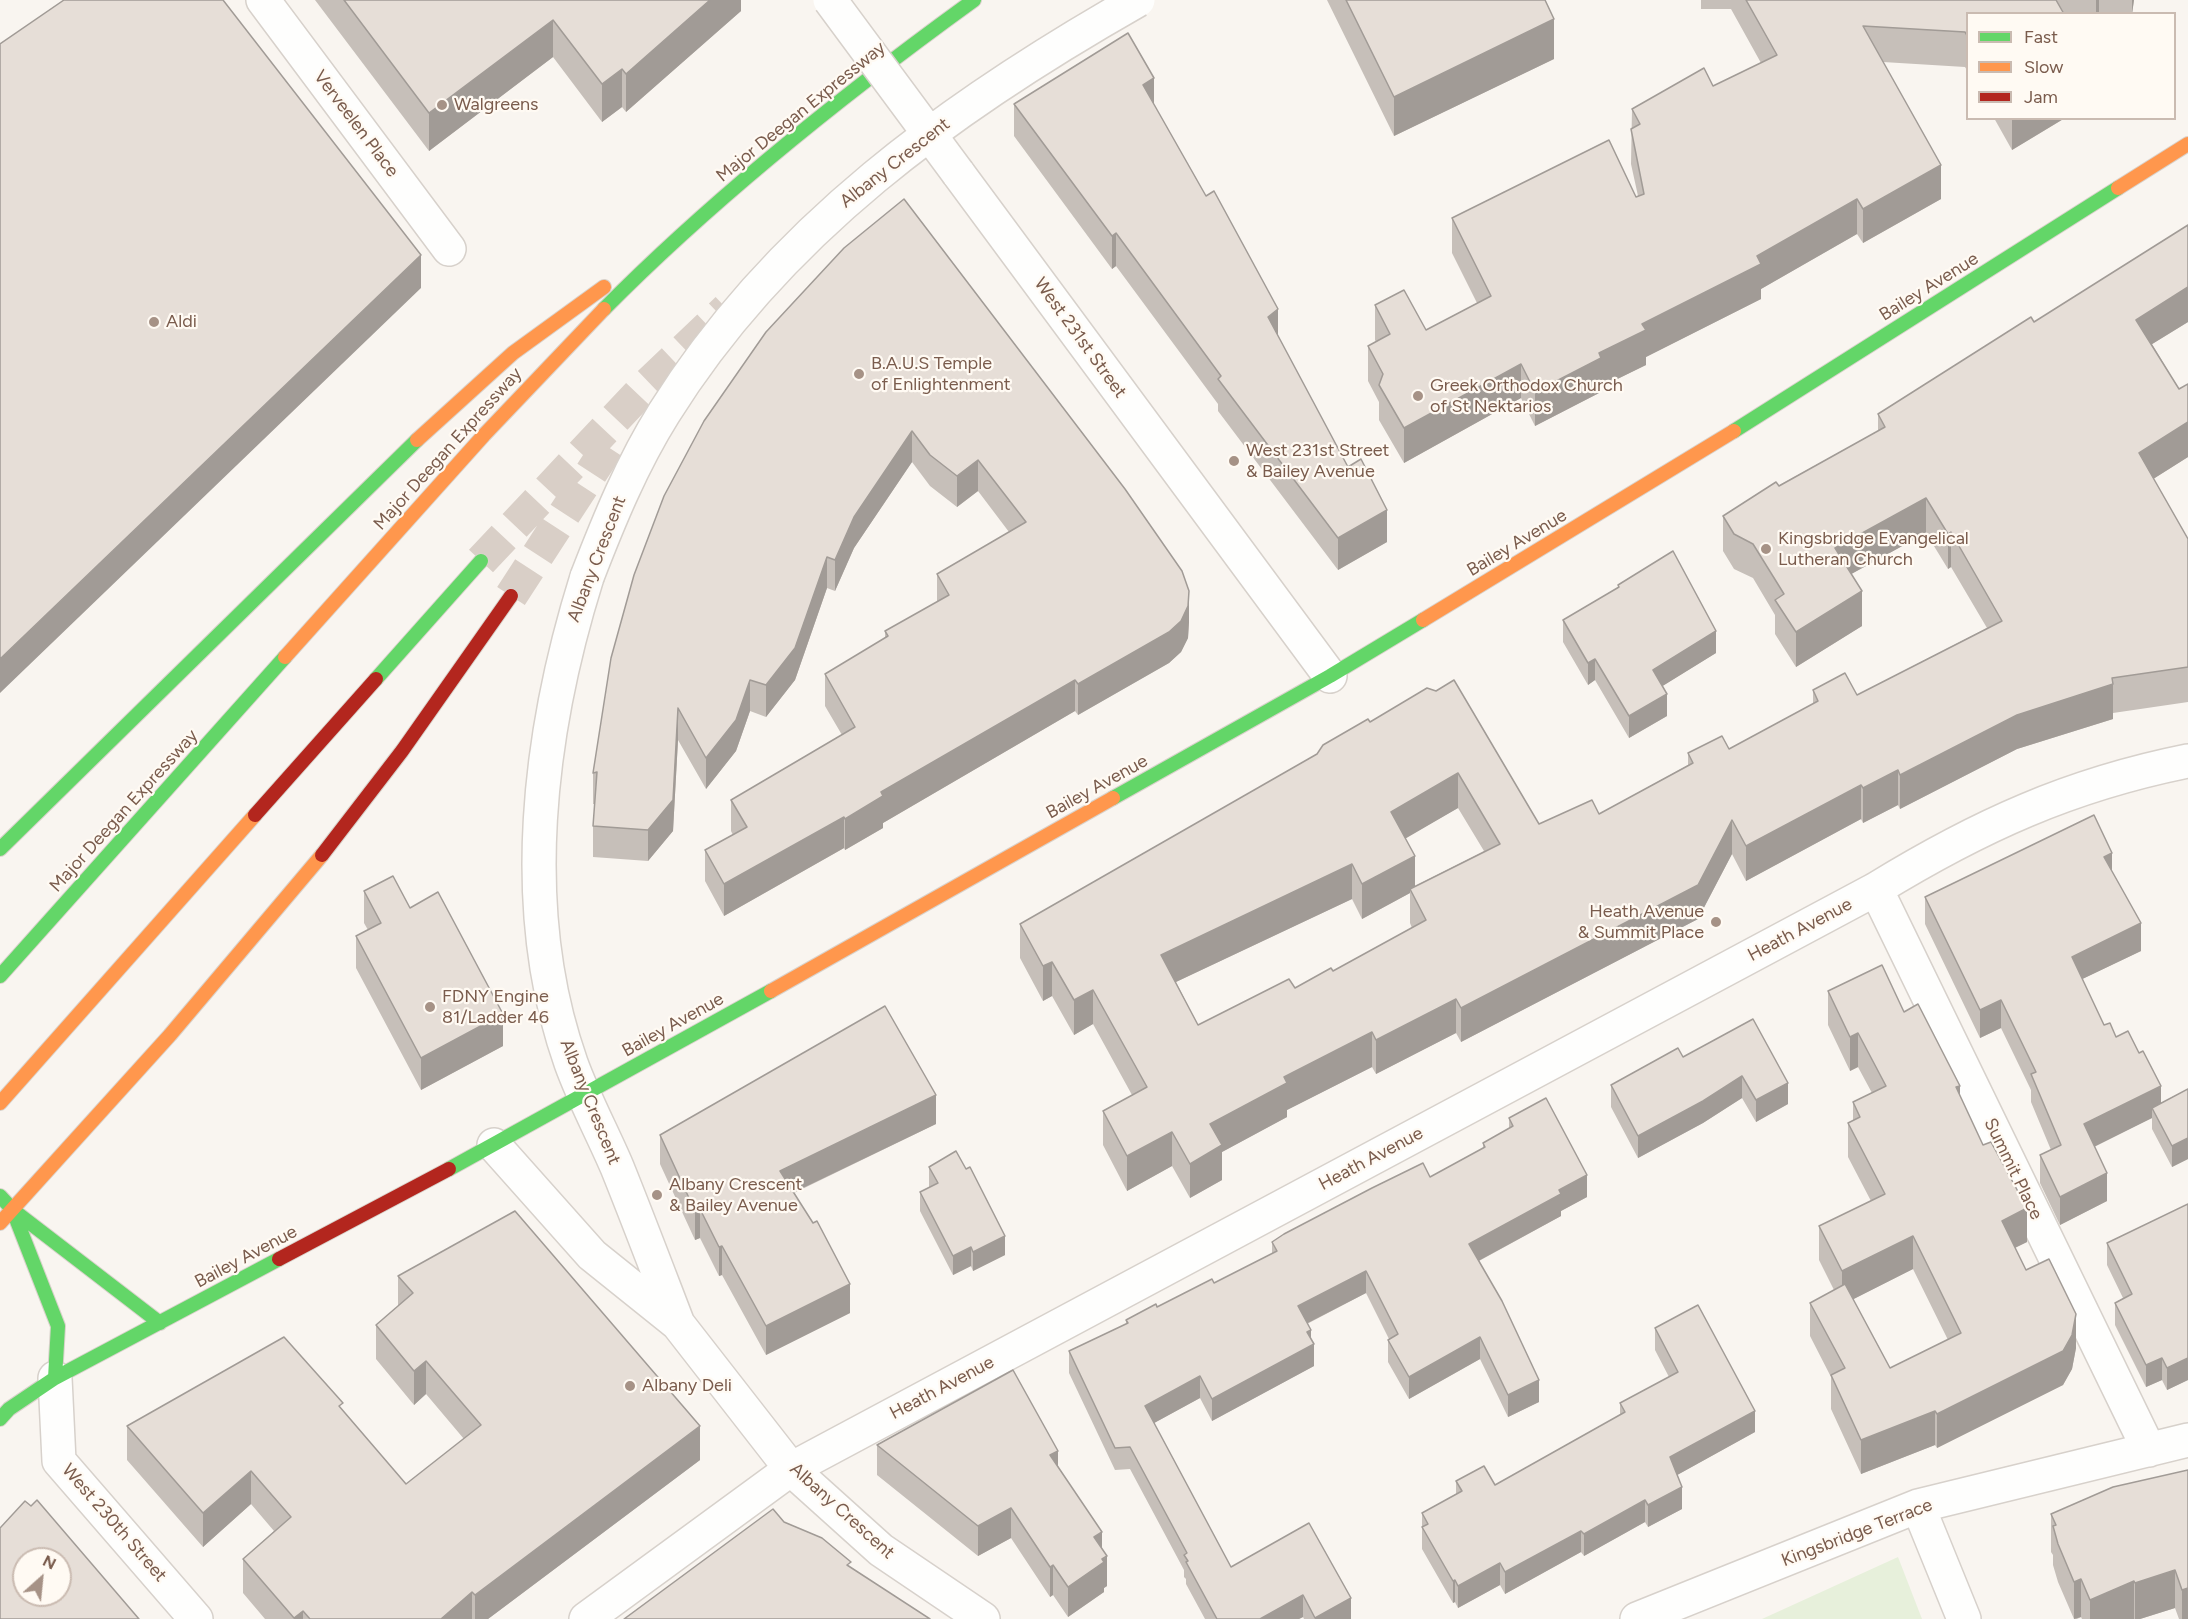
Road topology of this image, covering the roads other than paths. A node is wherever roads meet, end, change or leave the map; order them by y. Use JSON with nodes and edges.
{"nodes":[{"id":1,"x":262,"y":0,"type":"edge"},
{"id":2,"x":830,"y":0,"type":"edge"},
{"id":3,"x":974,"y":0,"type":"edge"},
{"id":4,"x":1138,"y":0,"type":"edge"},
{"id":5,"x":930,"y":134,"type":"junction"},
{"id":6,"x":2188,"y":144,"type":"edge"},
{"id":7,"x":690,"y":227,"type":"junction"},
{"id":8,"x":449,"y":249,"type":"dead end"},
{"id":9,"x":481,"y":561,"type":"tunnel mouth"},
{"id":10,"x":512,"y":596,"type":"tunnel mouth"},
{"id":11,"x":1330,"y":676,"type":"junction"},
{"id":12,"x":2188,"y":761,"type":"edge"},
{"id":13,"x":0,"y":849,"type":"edge"},
{"id":14,"x":1876,"y":889,"type":"junction"},
{"id":15,"x":0,"y":976,"type":"edge"},
{"id":16,"x":584,"y":1096,"type":"junction"},
{"id":17,"x":0,"y":1103,"type":"edge"},
{"id":18,"x":494,"y":1145,"type":"junction"},
{"id":19,"x":0,"y":1196,"type":"edge"},
{"id":20,"x":13,"y":1210,"type":"junction"},
{"id":21,"x":0,"y":1223,"type":"edge"},
{"id":22,"x":159,"y":1323,"type":"junction"},
{"id":23,"x":678,"y":1324,"type":"junction"},
{"id":24,"x":55,"y":1378,"type":"junction"},
{"id":25,"x":0,"y":1419,"type":"edge"},
{"id":26,"x":2188,"y":1440,"type":"edge"},
{"id":27,"x":2149,"y":1450,"type":"junction"},
{"id":28,"x":791,"y":1469,"type":"junction"},
{"id":29,"x":1918,"y":1506,"type":"junction"},
{"id":30,"x":196,"y":1619,"type":"edge"},
{"id":31,"x":586,"y":1619,"type":"edge"},
{"id":32,"x":982,"y":1619,"type":"edge"},
{"id":33,"x":1637,"y":1619,"type":"edge"},
{"id":34,"x":1964,"y":1619,"type":"edge"}],
"edges":[{"from":1,"to":8,"type":"street","name":"Verveelen Place"},
{"from":2,"to":5,"type":"street","name":"West 231st Street","bridge":true},
{"from":3,"to":7,"type":"main road","name":"Major Deegan Expressway"},
{"from":4,"to":5,"type":"street","name":"Albany Crescent","bridge":true},
{"from":5,"to":11,"type":"street","name":"West 231st Street","bridge":true},
{"from":5,"to":16,"type":"street","name":"Albany Crescent","bridge":true},
{"from":6,"to":11,"type":"main road","name":"Bailey Avenue"},
{"from":7,"to":13,"type":"main road"},
{"from":7,"to":15,"type":"main road","name":"Major Deegan Expressway"},
{"from":9,"to":17,"type":"main road"},
{"from":10,"to":20,"type":"main road"},
{"from":11,"to":16,"type":"main road","name":"Bailey Avenue"},
{"from":12,"to":14,"type":"street","name":"Heath Avenue"},
{"from":14,"to":27,"type":"street","name":"Summit Place"},
{"from":14,"to":28,"type":"street","name":"Heath Avenue"},
{"from":16,"to":18,"type":"main road","name":"Bailey Avenue"},
{"from":16,"to":23,"type":"street","name":"Albany Crescent"},
{"from":18,"to":22,"type":"main road","name":"Bailey Avenue"},
{"from":18,"to":23,"type":"street","name":"Albany Crescent"},
{"from":19,"to":20,"type":"main road","name":"West 230th Street"},
{"from":20,"to":21,"type":"main road"},
{"from":20,"to":22,"type":"main road","name":"West 230th Street"},
{"from":20,"to":24,"type":"main road","name":"West 230th Street"},
{"from":22,"to":24,"type":"main road","name":"Bailey Avenue"},
{"from":23,"to":28,"type":"street","name":"Albany Crescent"},
{"from":24,"to":25,"type":"main road","name":"Bailey Avenue"},
{"from":24,"to":30,"type":"street","name":"West 230th Street"},
{"from":26,"to":27,"type":"street","name":"Kingsbridge Terrace"},
{"from":27,"to":29,"type":"street","name":"Kingsbridge Terrace"},
{"from":28,"to":31,"type":"street","name":"Heath Avenue"},
{"from":28,"to":32,"type":"street","name":"Albany Crescent"},
{"from":29,"to":33,"type":"street","name":"Kingsbridge Terrace"},
{"from":29,"to":34,"type":"street"}]}
